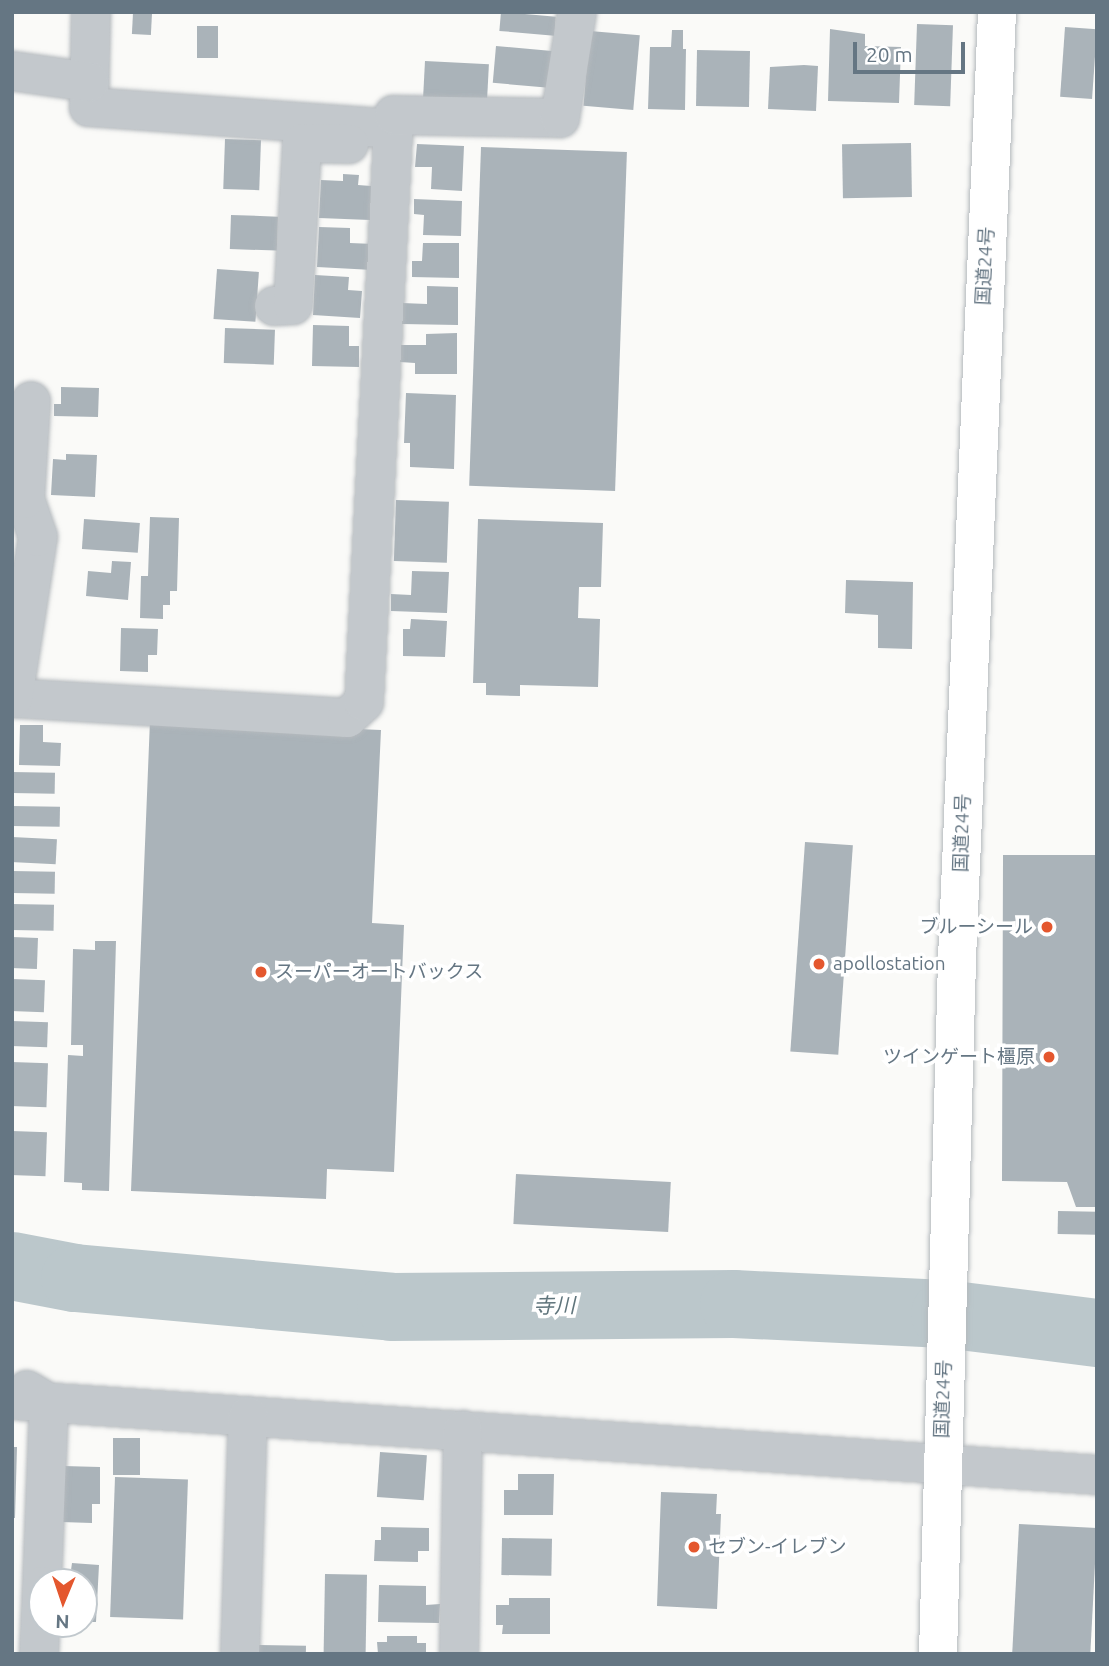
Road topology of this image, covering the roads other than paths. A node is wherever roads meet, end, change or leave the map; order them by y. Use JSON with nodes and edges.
{"nodes":[{"id":1,"x":91,"y":12,"type":"edge"},
{"id":2,"x":577,"y":12,"type":"edge"},
{"id":3,"x":997,"y":12,"type":"edge"},
{"id":4,"x":12,"y":71,"type":"edge"},
{"id":5,"x":89,"y":82,"type":"junction"},
{"id":6,"x":393,"y":137,"type":"junction"},
{"id":7,"x":274,"y":306,"type":"dead end"},
{"id":8,"x":32,"y":401,"type":"dead end"},
{"id":9,"x":13,"y":698,"type":"edge"},
{"id":10,"x":12,"y":1382,"type":"edge"},
{"id":11,"x":31,"y":1402,"type":"edge"},
{"id":12,"x":248,"y":1416,"type":"junction"},
{"id":13,"x":463,"y":1430,"type":"junction"},
{"id":14,"x":942,"y":1468,"type":"junction"},
{"id":15,"x":1097,"y":1475,"type":"edge"},
{"id":16,"x":41,"y":1568,"type":"edge"},
{"id":17,"x":240,"y":1654,"type":"edge"},
{"id":18,"x":459,"y":1654,"type":"edge"},
{"id":19,"x":938,"y":1654,"type":"edge"}],
"edges":[{"from":1,"to":5,"type":"street"},
{"from":2,"to":6,"type":"street"},
{"from":3,"to":14,"type":"highway","name":"国道24号"},
{"from":4,"to":5,"type":"street"},
{"from":5,"to":6,"type":"street"},
{"from":6,"to":7,"type":"street"},
{"from":6,"to":9,"type":"street"},
{"from":8,"to":9,"type":"street"},
{"from":10,"to":11,"type":"street"},
{"from":11,"to":12,"type":"street"},
{"from":11,"to":16,"type":"street"},
{"from":12,"to":13,"type":"street"},
{"from":12,"to":17,"type":"street"},
{"from":13,"to":14,"type":"street"},
{"from":13,"to":18,"type":"street"},
{"from":14,"to":15,"type":"street"},
{"from":14,"to":19,"type":"highway","name":"国道24号"}]}
